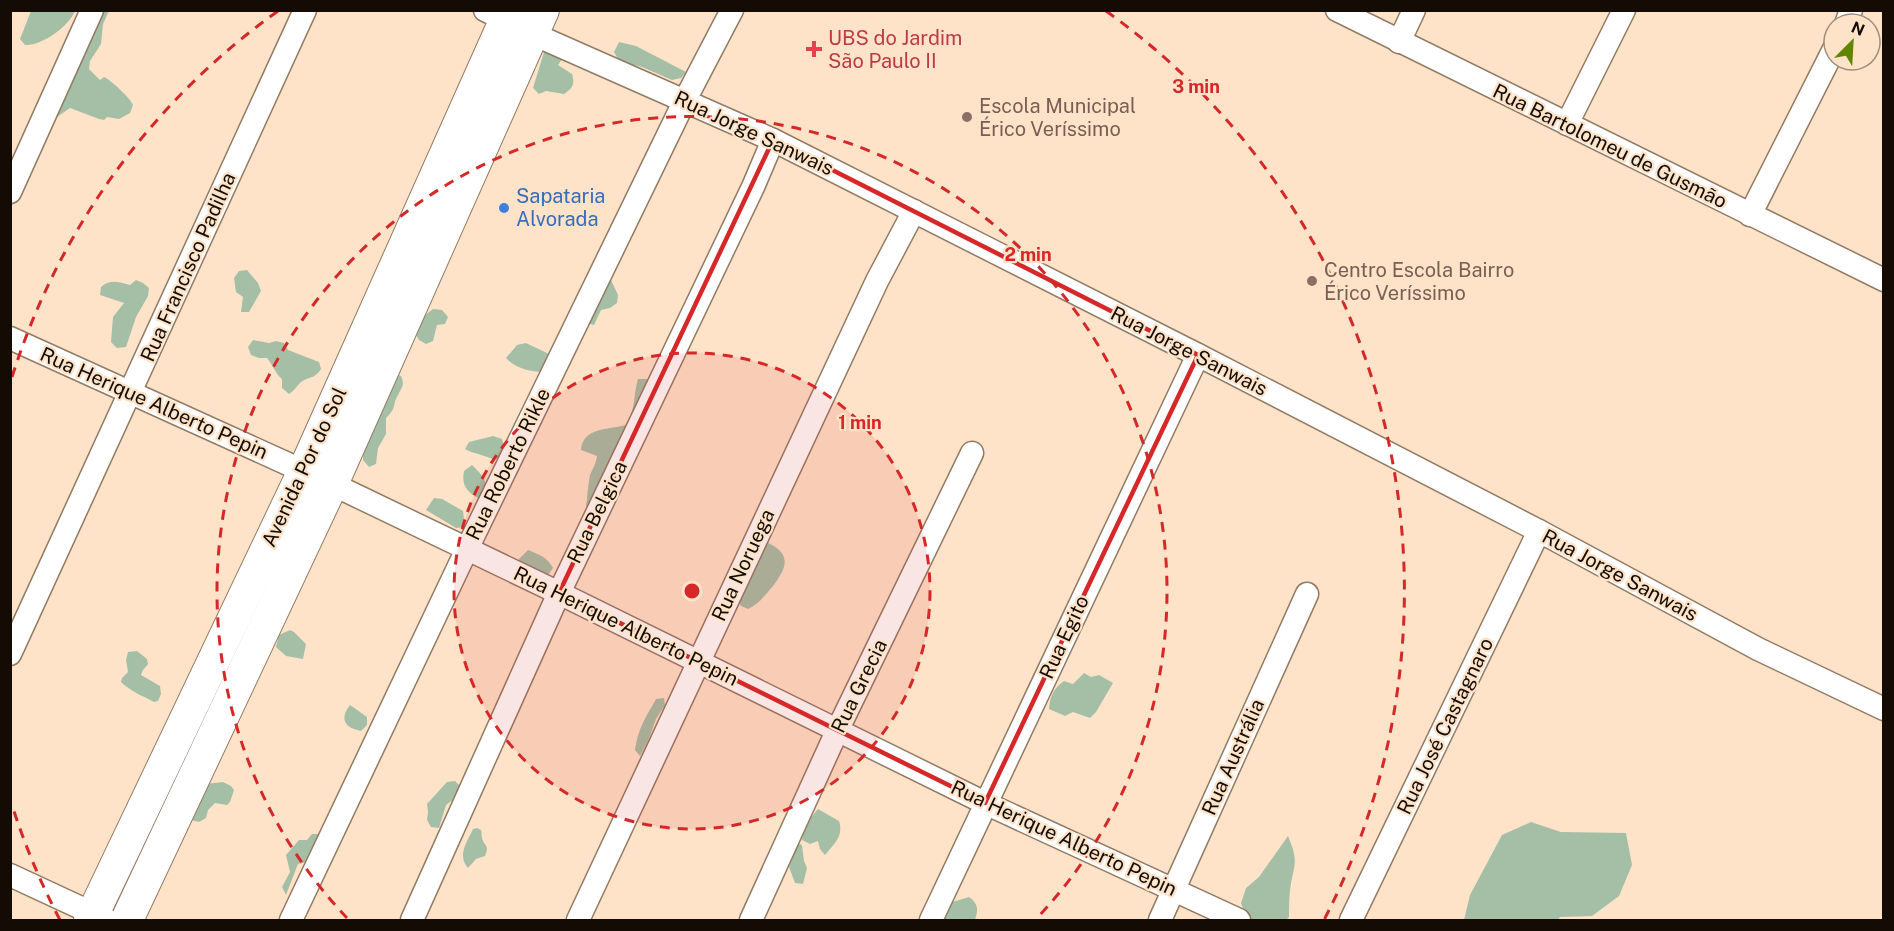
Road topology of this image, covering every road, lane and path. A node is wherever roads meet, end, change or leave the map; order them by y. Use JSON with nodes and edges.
{"nodes":[{"id":1,"x":92,"y":10,"type":"edge"},
{"id":2,"x":304,"y":10,"type":"edge"},
{"id":3,"x":732,"y":10,"type":"edge"},
{"id":4,"x":1337,"y":10,"type":"edge"},
{"id":5,"x":1413,"y":10,"type":"edge"},
{"id":6,"x":1624,"y":10,"type":"edge"},
{"id":7,"x":516,"y":17,"type":"edge"},
{"id":8,"x":1399,"y":42,"type":"junction"},
{"id":9,"x":1822,"y":72,"type":"edge"},
{"id":10,"x":685,"y":100,"type":"junction"},
{"id":11,"x":1567,"y":124,"type":"junction"},
{"id":12,"x":773,"y":140,"type":"junction"},
{"id":13,"x":10,"y":192,"type":"edge"},
{"id":14,"x":914,"y":211,"type":"junction"},
{"id":15,"x":1750,"y":215,"type":"junction"},
{"id":16,"x":1884,"y":280,"type":"edge"},
{"id":17,"x":10,"y":338,"type":"edge"},
{"id":18,"x":1198,"y":355,"type":"junction"},
{"id":19,"x":131,"y":392,"type":"junction"},
{"id":20,"x":972,"y":453,"type":"dead end"},
{"id":21,"x":303,"y":471,"type":"junction"},
{"id":22,"x":332,"y":484,"type":"junction"},
{"id":23,"x":1539,"y":531,"type":"junction"},
{"id":24,"x":467,"y":549,"type":"junction"},
{"id":25,"x":559,"y":593,"type":"junction"},
{"id":26,"x":1307,"y":594,"type":"dead end"},
{"id":27,"x":10,"y":654,"type":"edge"},
{"id":28,"x":698,"y":662,"type":"junction"},
{"id":29,"x":1884,"y":709,"type":"edge"},
{"id":30,"x":838,"y":729,"type":"junction"},
{"id":31,"x":985,"y":803,"type":"junction"},
{"id":32,"x":10,"y":875,"type":"edge"},
{"id":33,"x":1174,"y":890,"type":"junction"},
{"id":34,"x":96,"y":919,"type":"edge"},
{"id":35,"x":127,"y":921,"type":"edge"},
{"id":36,"x":291,"y":921,"type":"edge"},
{"id":37,"x":411,"y":921,"type":"edge"},
{"id":38,"x":578,"y":921,"type":"edge"},
{"id":39,"x":751,"y":921,"type":"edge"},
{"id":40,"x":931,"y":921,"type":"edge"},
{"id":41,"x":1160,"y":921,"type":"edge"},
{"id":42,"x":1239,"y":921,"type":"edge"},
{"id":43,"x":1351,"y":921,"type":"edge"}],
"edges":[{"from":1,"to":13,"type":"street"},
{"from":2,"to":19,"type":"street","name":"Rua Francisco Padilha"},
{"from":3,"to":10,"type":"street","name":"Rua Roberto Rikle"},
{"from":4,"to":8,"type":"street","name":"Rua Bartolomeu de Gusmão"},
{"from":5,"to":8,"type":"street"},
{"from":6,"to":11,"type":"street"},
{"from":7,"to":10,"type":"street","name":"Rua Jorge Sanwais"},
{"from":7,"to":21,"type":"street","name":"Avenida Por do Sol"},
{"from":7,"to":22,"type":"street","name":"Avenida Por do Sol"},
{"from":8,"to":11,"type":"street","name":"Rua Bartolomeu de Gusmão"},
{"from":9,"to":15,"type":"street"},
{"from":10,"to":12,"type":"street","name":"Rua Jorge Sanwais"},
{"from":10,"to":24,"type":"street","name":"Rua Roberto Rikle"},
{"from":11,"to":15,"type":"street","name":"Rua Bartolomeu de Gusmão"},
{"from":12,"to":14,"type":"street","name":"Rua Jorge Sanwais"},
{"from":12,"to":25,"type":"street","name":"Rua Belgica"},
{"from":14,"to":18,"type":"street","name":"Rua Jorge Sanwais"},
{"from":14,"to":28,"type":"street","name":"Rua Noruega"},
{"from":15,"to":16,"type":"street","name":"Rua Bartolomeu de Gusmão"},
{"from":17,"to":19,"type":"street","name":"Rua Herique Alberto Pepin"},
{"from":18,"to":23,"type":"street","name":"Rua Jorge Sanwais"},
{"from":18,"to":31,"type":"street","name":"Rua Egito"},
{"from":19,"to":21,"type":"street","name":"Rua Herique Alberto Pepin"},
{"from":19,"to":27,"type":"street","name":"Rua Francisco Padilha"},
{"from":20,"to":30,"type":"street","name":"Rua Grecia"},
{"from":21,"to":22,"type":"street","name":"Rua Herique Alberto Pepin"},
{"from":21,"to":34,"type":"street","name":"Avenida Por do Sol"},
{"from":22,"to":24,"type":"street","name":"Rua Herique Alberto Pepin"},
{"from":22,"to":35,"type":"street","name":"Avenida Por do Sol"},
{"from":23,"to":29,"type":"street","name":"Rua Jorge Sanwais"},
{"from":23,"to":43,"type":"street","name":"Rua José Castagnaro"},
{"from":24,"to":25,"type":"street","name":"Rua Herique Alberto Pepin"},
{"from":24,"to":36,"type":"street","name":"Rua Roberto Rikle"},
{"from":25,"to":28,"type":"street","name":"Rua Herique Alberto Pepin"},
{"from":25,"to":37,"type":"street","name":"Rua Belgica"},
{"from":26,"to":33,"type":"street","name":"Rua Austrália"},
{"from":28,"to":30,"type":"street","name":"Rua Herique Alberto Pepin"},
{"from":28,"to":38,"type":"street","name":"Rua Noruega"},
{"from":30,"to":31,"type":"street","name":"Rua Herique Alberto Pepin"},
{"from":30,"to":39,"type":"street","name":"Rua Grecia"},
{"from":31,"to":33,"type":"street","name":"Rua Herique Alberto Pepin"},
{"from":31,"to":40,"type":"street","name":"Rua Egito"},
{"from":32,"to":34,"type":"street"},
{"from":33,"to":41,"type":"street","name":"Rua Austrália"},
{"from":33,"to":42,"type":"street","name":"Rua Herique Alberto Pepin"}]}
